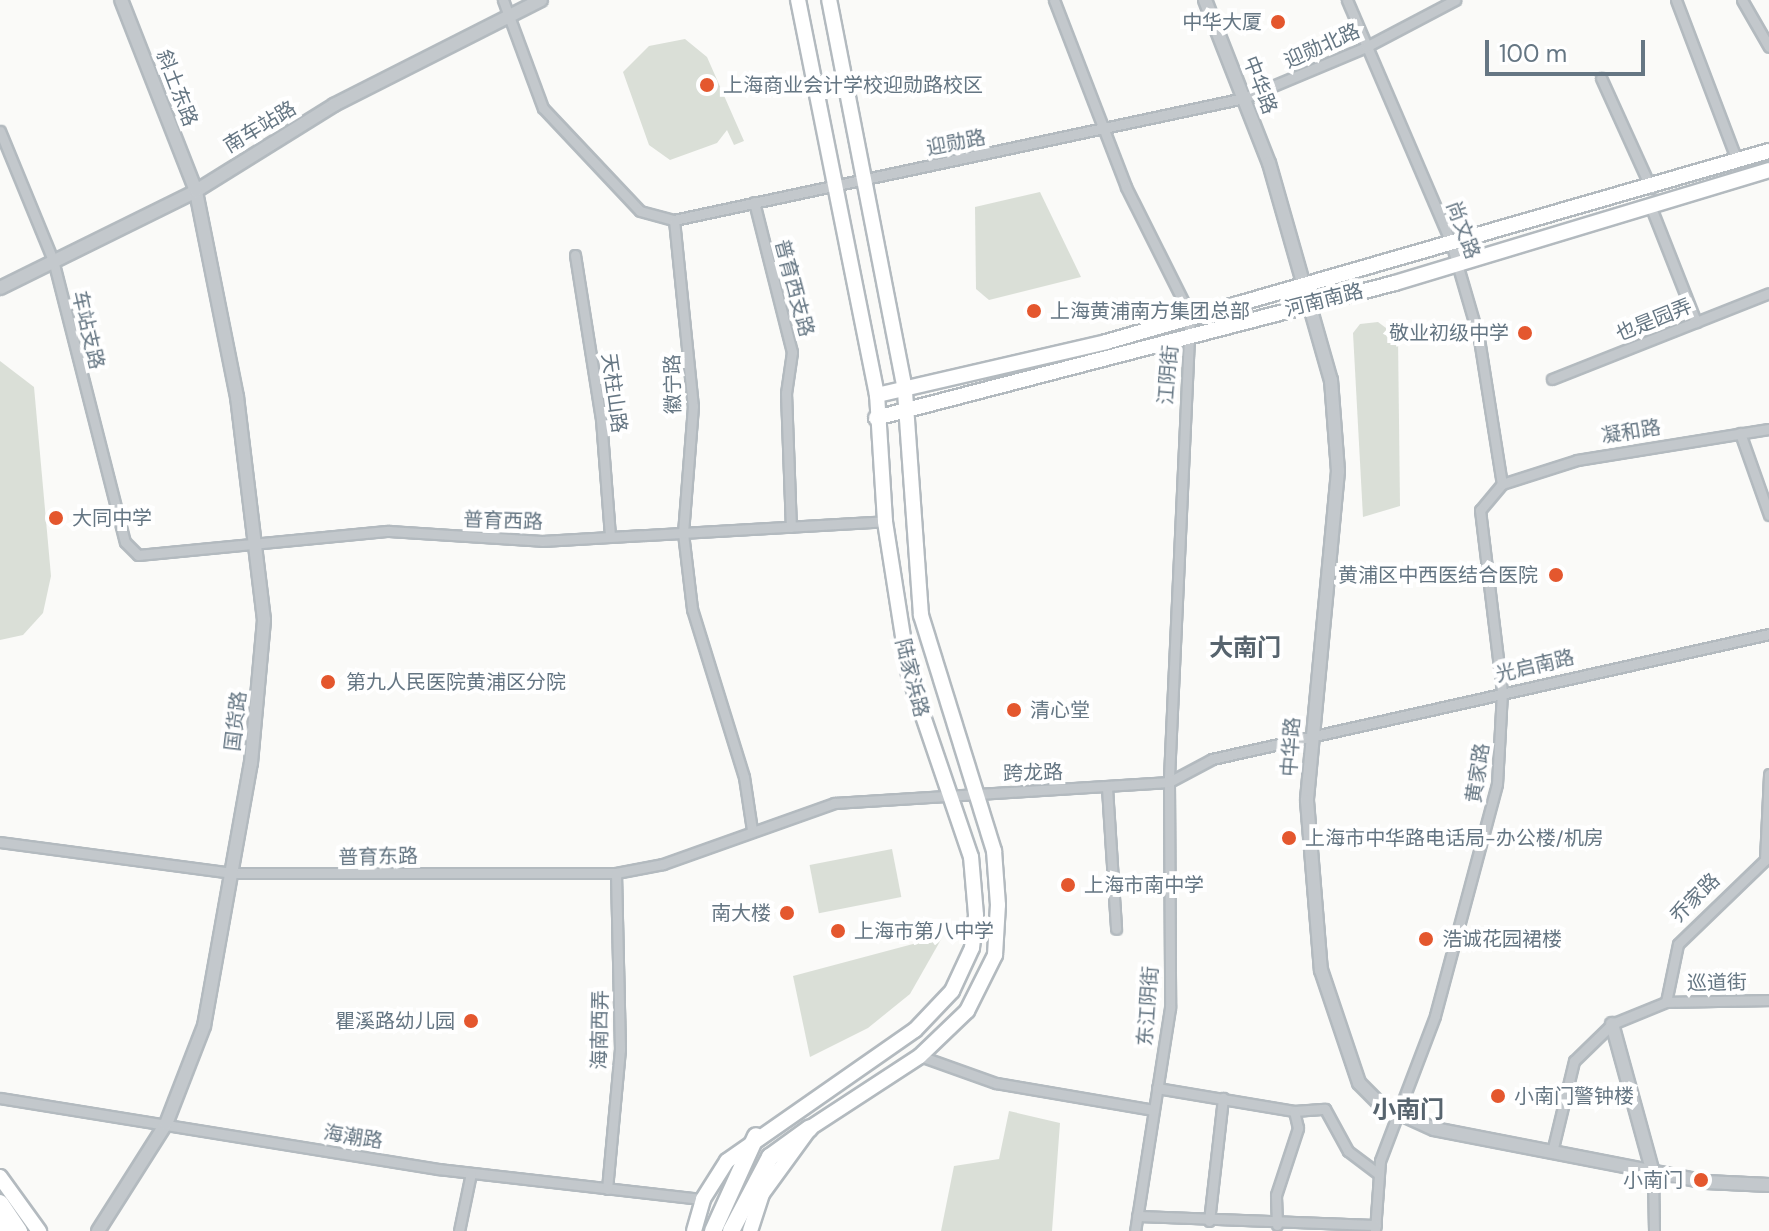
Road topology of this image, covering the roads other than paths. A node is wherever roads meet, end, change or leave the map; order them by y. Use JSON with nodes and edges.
{"nodes":[{"id":1,"x":121,"y":0,"type":"edge"},
{"id":2,"x":503,"y":0,"type":"edge"},
{"id":3,"x":541,"y":0,"type":"edge"},
{"id":4,"x":798,"y":0,"type":"edge"},
{"id":5,"x":829,"y":0,"type":"edge"},
{"id":6,"x":1054,"y":0,"type":"edge"},
{"id":7,"x":1205,"y":0,"type":"edge"},
{"id":8,"x":1347,"y":0,"type":"edge"},
{"id":9,"x":1455,"y":0,"type":"edge"},
{"id":10,"x":1676,"y":0,"type":"edge"},
{"id":11,"x":1742,"y":0,"type":"edge"},
{"id":12,"x":511,"y":14,"type":"junction"},
{"id":13,"x":1366,"y":47,"type":"junction"},
{"id":14,"x":1769,"y":47,"type":"edge"},
{"id":15,"x":1601,"y":78,"type":"dead end"},
{"id":16,"x":1244,"y":98,"type":"junction"},
{"id":17,"x":0,"y":131,"type":"edge"},
{"id":18,"x":1105,"y":133,"type":"junction"},
{"id":19,"x":1769,"y":151,"type":"edge"},
{"id":20,"x":1737,"y":161,"type":"junction"},
{"id":21,"x":1769,"y":170,"type":"edge"},
{"id":22,"x":867,"y":179,"type":"junction"},
{"id":23,"x":835,"y":184,"type":"junction"},
{"id":24,"x":1651,"y":188,"type":"junction"},
{"id":25,"x":196,"y":191,"type":"junction"},
{"id":26,"x":754,"y":202,"type":"junction"},
{"id":27,"x":1650,"y":205,"type":"junction"},
{"id":28,"x":674,"y":220,"type":"junction"},
{"id":29,"x":1451,"y":243,"type":"junction"},
{"id":30,"x":575,"y":255,"type":"dead end"},
{"id":31,"x":53,"y":260,"type":"junction"},
{"id":32,"x":1456,"y":264,"type":"junction"},
{"id":33,"x":1307,"y":286,"type":"junction"},
{"id":34,"x":0,"y":288,"type":"edge"},
{"id":35,"x":1769,"y":293,"type":"edge"},
{"id":36,"x":1311,"y":303,"type":"junction"},
{"id":37,"x":1190,"y":315,"type":"junction"},
{"id":38,"x":1696,"y":322,"type":"junction"},
{"id":39,"x":1190,"y":337,"type":"junction"},
{"id":40,"x":1552,"y":379,"type":"dead end"},
{"id":41,"x":905,"y":390,"type":"junction"},
{"id":42,"x":877,"y":395,"type":"junction"},
{"id":43,"x":906,"y":412,"type":"junction"},
{"id":44,"x":876,"y":418,"type":"junction"},
{"id":45,"x":1769,"y":429,"type":"edge"},
{"id":46,"x":1740,"y":433,"type":"junction"},
{"id":47,"x":1502,"y":484,"type":"junction"},
{"id":48,"x":1769,"y":515,"type":"edge"},
{"id":49,"x":885,"y":521,"type":"junction"},
{"id":50,"x":791,"y":527,"type":"junction"},
{"id":51,"x":683,"y":533,"type":"junction"},
{"id":52,"x":610,"y":537,"type":"junction"},
{"id":53,"x":125,"y":542,"type":"joint"},
{"id":54,"x":259,"y":542,"type":"junction"},
{"id":55,"x":1769,"y":634,"type":"edge"},
{"id":56,"x":1502,"y":692,"type":"junction"},
{"id":57,"x":1311,"y":740,"type":"junction"},
{"id":58,"x":1769,"y":774,"type":"edge"},
{"id":59,"x":1169,"y":782,"type":"junction"},
{"id":60,"x":1107,"y":788,"type":"junction"},
{"id":61,"x":945,"y":793,"type":"junction"},
{"id":62,"x":977,"y":793,"type":"junction"},
{"id":63,"x":752,"y":830,"type":"junction"},
{"id":64,"x":0,"y":842,"type":"edge"},
{"id":65,"x":232,"y":873,"type":"junction"},
{"id":66,"x":616,"y":873,"type":"junction"},
{"id":67,"x":1116,"y":929,"type":"dead end"},
{"id":68,"x":1769,"y":1000,"type":"edge"},
{"id":69,"x":1666,"y":1002,"type":"junction"},
{"id":70,"x":1612,"y":1024,"type":"junction"},
{"id":71,"x":920,"y":1056,"type":"junction"},
{"id":72,"x":1157,"y":1088,"type":"junction"},
{"id":73,"x":0,"y":1098,"type":"edge"},
{"id":74,"x":1223,"y":1098,"type":"junction"},
{"id":75,"x":1154,"y":1110,"type":"junction"},
{"id":76,"x":1294,"y":1111,"type":"junction"},
{"id":77,"x":1400,"y":1114,"type":"junction"},
{"id":78,"x":166,"y":1124,"type":"junction"},
{"id":79,"x":810,"y":1128,"type":"junction"},
{"id":80,"x":756,"y":1136,"type":"junction"},
{"id":81,"x":1552,"y":1152,"type":"junction"},
{"id":82,"x":471,"y":1173,"type":"junction"},
{"id":83,"x":1377,"y":1173,"type":"junction"},
{"id":84,"x":1653,"y":1173,"type":"junction"},
{"id":85,"x":0,"y":1177,"type":"edge"},
{"id":86,"x":1769,"y":1185,"type":"edge"},
{"id":87,"x":607,"y":1189,"type":"junction"},
{"id":88,"x":703,"y":1199,"type":"junction"},
{"id":89,"x":0,"y":1203,"type":"edge"},
{"id":90,"x":1137,"y":1216,"type":"junction"},
{"id":91,"x":0,"y":1217,"type":"edge"},
{"id":92,"x":1209,"y":1221,"type":"junction"},
{"id":93,"x":714,"y":1225,"type":"edge"},
{"id":94,"x":1273,"y":1227,"type":"edge"},
{"id":95,"x":1376,"y":1228,"type":"edge"},
{"id":96,"x":9,"y":1231,"type":"edge"},
{"id":97,"x":19,"y":1231,"type":"edge"},
{"id":98,"x":39,"y":1231,"type":"edge"},
{"id":99,"x":98,"y":1231,"type":"edge"},
{"id":100,"x":459,"y":1231,"type":"edge"},
{"id":101,"x":694,"y":1231,"type":"edge"},
{"id":102,"x":731,"y":1231,"type":"edge"},
{"id":103,"x":750,"y":1231,"type":"edge"},
{"id":104,"x":1135,"y":1231,"type":"edge"},
{"id":105,"x":1654,"y":1231,"type":"edge"}],
"edges":[{"from":1,"to":25,"type":"street","name":"斜土东路"},
{"from":2,"to":12,"type":"street"},
{"from":3,"to":12,"type":"street","name":"南车站路"},
{"from":4,"to":23,"type":"main road","name":"陆家浜路"},
{"from":5,"to":22,"type":"main road","name":"陆家浜路"},
{"from":6,"to":18,"type":"street","name":"江阴街"},
{"from":7,"to":16,"type":"street","name":"中华路"},
{"from":8,"to":13,"type":"street","name":"尚文路"},
{"from":9,"to":13,"type":"street","name":"迎勋北路"},
{"from":10,"to":20,"type":"street"},
{"from":11,"to":14,"type":"street"},
{"from":12,"to":25,"type":"street","name":"南车站路"},
{"from":12,"to":28,"type":"street"},
{"from":13,"to":16,"type":"street","name":"迎勋北路"},
{"from":13,"to":29,"type":"street","name":"尚文路"},
{"from":15,"to":24,"type":"street"},
{"from":16,"to":18,"type":"street","name":"迎勋路"},
{"from":16,"to":33,"type":"street","name":"中华路"},
{"from":17,"to":31,"type":"street","name":"车站支路"},
{"from":18,"to":22,"type":"street","name":"迎勋路"},
{"from":18,"to":37,"type":"street","name":"江阴街"},
{"from":19,"to":20,"type":"main road","name":"河南南路"},
{"from":20,"to":24,"type":"main road","name":"河南南路"},
{"from":21,"to":27,"type":"main road","name":"河南南路"},
{"from":22,"to":23,"type":"street","name":"迎勋路"},
{"from":22,"to":41,"type":"main road","name":"陆家浜路"},
{"from":23,"to":26,"type":"street","name":"迎勋路"},
{"from":23,"to":42,"type":"main road","name":"陆家浜路"},
{"from":24,"to":29,"type":"main road","name":"河南南路"},
{"from":25,"to":31,"type":"street","name":"南车站路"},
{"from":25,"to":54,"type":"street","name":"国货路"},
{"from":26,"to":28,"type":"street","name":"迎勋路"},
{"from":26,"to":50,"type":"street","name":"普育西支路"},
{"from":27,"to":32,"type":"main road","name":"河南南路"},
{"from":27,"to":38,"type":"street"},
{"from":28,"to":51,"type":"street","name":"徽宁路"},
{"from":29,"to":32,"type":"street","name":"尚文路"},
{"from":29,"to":33,"type":"main road","name":"河南南路"},
{"from":30,"to":52,"type":"street","name":"天柱山路"},
{"from":31,"to":34,"type":"street","name":"南车站路"},
{"from":31,"to":53,"type":"street","name":"车站支路"},
{"from":32,"to":36,"type":"main road","name":"河南南路"},
{"from":32,"to":47,"type":"street","name":"尚文路"},
{"from":33,"to":36,"type":"street","name":"中华路"},
{"from":33,"to":37,"type":"main road","name":"河南南路"},
{"from":35,"to":38,"type":"street","name":"也是园弄"},
{"from":36,"to":39,"type":"main road","name":"河南南路"},
{"from":36,"to":57,"type":"street","name":"中华路"},
{"from":37,"to":39,"type":"street","name":"江阴街"},
{"from":37,"to":41,"type":"main road","name":"河南南路"},
{"from":38,"to":40,"type":"street","name":"也是园弄"},
{"from":39,"to":43,"type":"main road","name":"河南南路"},
{"from":39,"to":59,"type":"street","name":"江阴街"},
{"from":41,"to":42,"type":"main road","name":"河南南路"},
{"from":41,"to":43,"type":"main road","name":"陆家浜路"},
{"from":42,"to":44,"type":"main road","name":"陆家浜路"},
{"from":43,"to":44,"type":"main road","name":"河南南路"},
{"from":43,"to":62,"type":"main road","name":"陆家浜路"},
{"from":44,"to":49,"type":"main road","name":"陆家浜路"},
{"from":45,"to":46,"type":"street","name":"凝和路"},
{"from":46,"to":47,"type":"street","name":"凝和路"},
{"from":46,"to":48,"type":"street"},
{"from":47,"to":56,"type":"street","name":"黄家路"},
{"from":49,"to":50,"type":"street","name":"普育西路"},
{"from":49,"to":61,"type":"main road","name":"陆家浜路"},
{"from":50,"to":51,"type":"street","name":"普育西路"},
{"from":51,"to":52,"type":"street","name":"普育西路"},
{"from":51,"to":63,"type":"street","name":"徽宁路"},
{"from":52,"to":54,"type":"street","name":"普育西路"},
{"from":53,"to":54,"type":"street","name":"普育西路"},
{"from":54,"to":65,"type":"street","name":"国货路"},
{"from":55,"to":56,"type":"street","name":"光启南路"},
{"from":56,"to":57,"type":"street","name":"光启南路"},
{"from":56,"to":77,"type":"street","name":"黄家路"},
{"from":57,"to":59,"type":"street","name":"跨龙路"},
{"from":57,"to":77,"type":"street","name":"中华路"},
{"from":58,"to":69,"type":"street","name":"乔家路"},
{"from":59,"to":60,"type":"street","name":"跨龙路"},
{"from":59,"to":72,"type":"street","name":"东江阴街"},
{"from":60,"to":62,"type":"street","name":"跨龙路"},
{"from":60,"to":67,"type":"street"},
{"from":61,"to":62,"type":"street","name":"跨龙路"},
{"from":61,"to":63,"type":"street","name":"跨龙路"},
{"from":61,"to":80,"type":"main road","name":"陆家浜路"},
{"from":62,"to":71,"type":"main road","name":"陆家浜路"},
{"from":63,"to":66,"type":"street","name":"普育东路"},
{"from":64,"to":65,"type":"street","name":"普育东路"},
{"from":65,"to":66,"type":"street","name":"普育东路"},
{"from":65,"to":78,"type":"street","name":"国货路"},
{"from":66,"to":87,"type":"street","name":"海南西弄"},
{"from":68,"to":69,"type":"street","name":"巡道街"},
{"from":69,"to":70,"type":"street"},
{"from":70,"to":81,"type":"street"},
{"from":70,"to":84,"type":"street"},
{"from":71,"to":75,"type":"street"},
{"from":71,"to":79,"type":"main road","name":"陆家浜路"},
{"from":72,"to":74,"type":"street"},
{"from":72,"to":75,"type":"street","name":"东江阴街"},
{"from":73,"to":78,"type":"street","name":"海潮路"},
{"from":74,"to":76,"type":"street"},
{"from":74,"to":92,"type":"street"},
{"from":75,"to":90,"type":"street","name":"东江阴街"},
{"from":76,"to":83,"type":"street"},
{"from":76,"to":94,"type":"street"},
{"from":77,"to":81,"type":"street","name":"中华路"},
{"from":77,"to":83,"type":"street","name":"黄家路"},
{"from":78,"to":82,"type":"street","name":"海潮路"},
{"from":78,"to":99,"type":"street","name":"国货路"},
{"from":79,"to":102,"type":"highway"},
{"from":79,"to":103,"type":"main road","name":"陆家浜路"},
{"from":80,"to":88,"type":"main road","name":"陆家浜路"},
{"from":80,"to":93,"type":"highway"},
{"from":81,"to":84,"type":"street","name":"中华路"},
{"from":82,"to":87,"type":"street","name":"海潮路"},
{"from":82,"to":100,"type":"street"},
{"from":83,"to":95,"type":"street"},
{"from":84,"to":86,"type":"street","name":"中华路"},
{"from":84,"to":105,"type":"street"},
{"from":85,"to":98,"type":"main road"},
{"from":87,"to":88,"type":"street","name":"海潮路"},
{"from":88,"to":101,"type":"main road","name":"陆家浜路"},
{"from":89,"to":97,"type":"highway"},
{"from":90,"to":92,"type":"street"},
{"from":90,"to":104,"type":"street","name":"东江阴街"},
{"from":91,"to":96,"type":"main road"},
{"from":92,"to":94,"type":"street"},
{"from":94,"to":95,"type":"street"}]}
